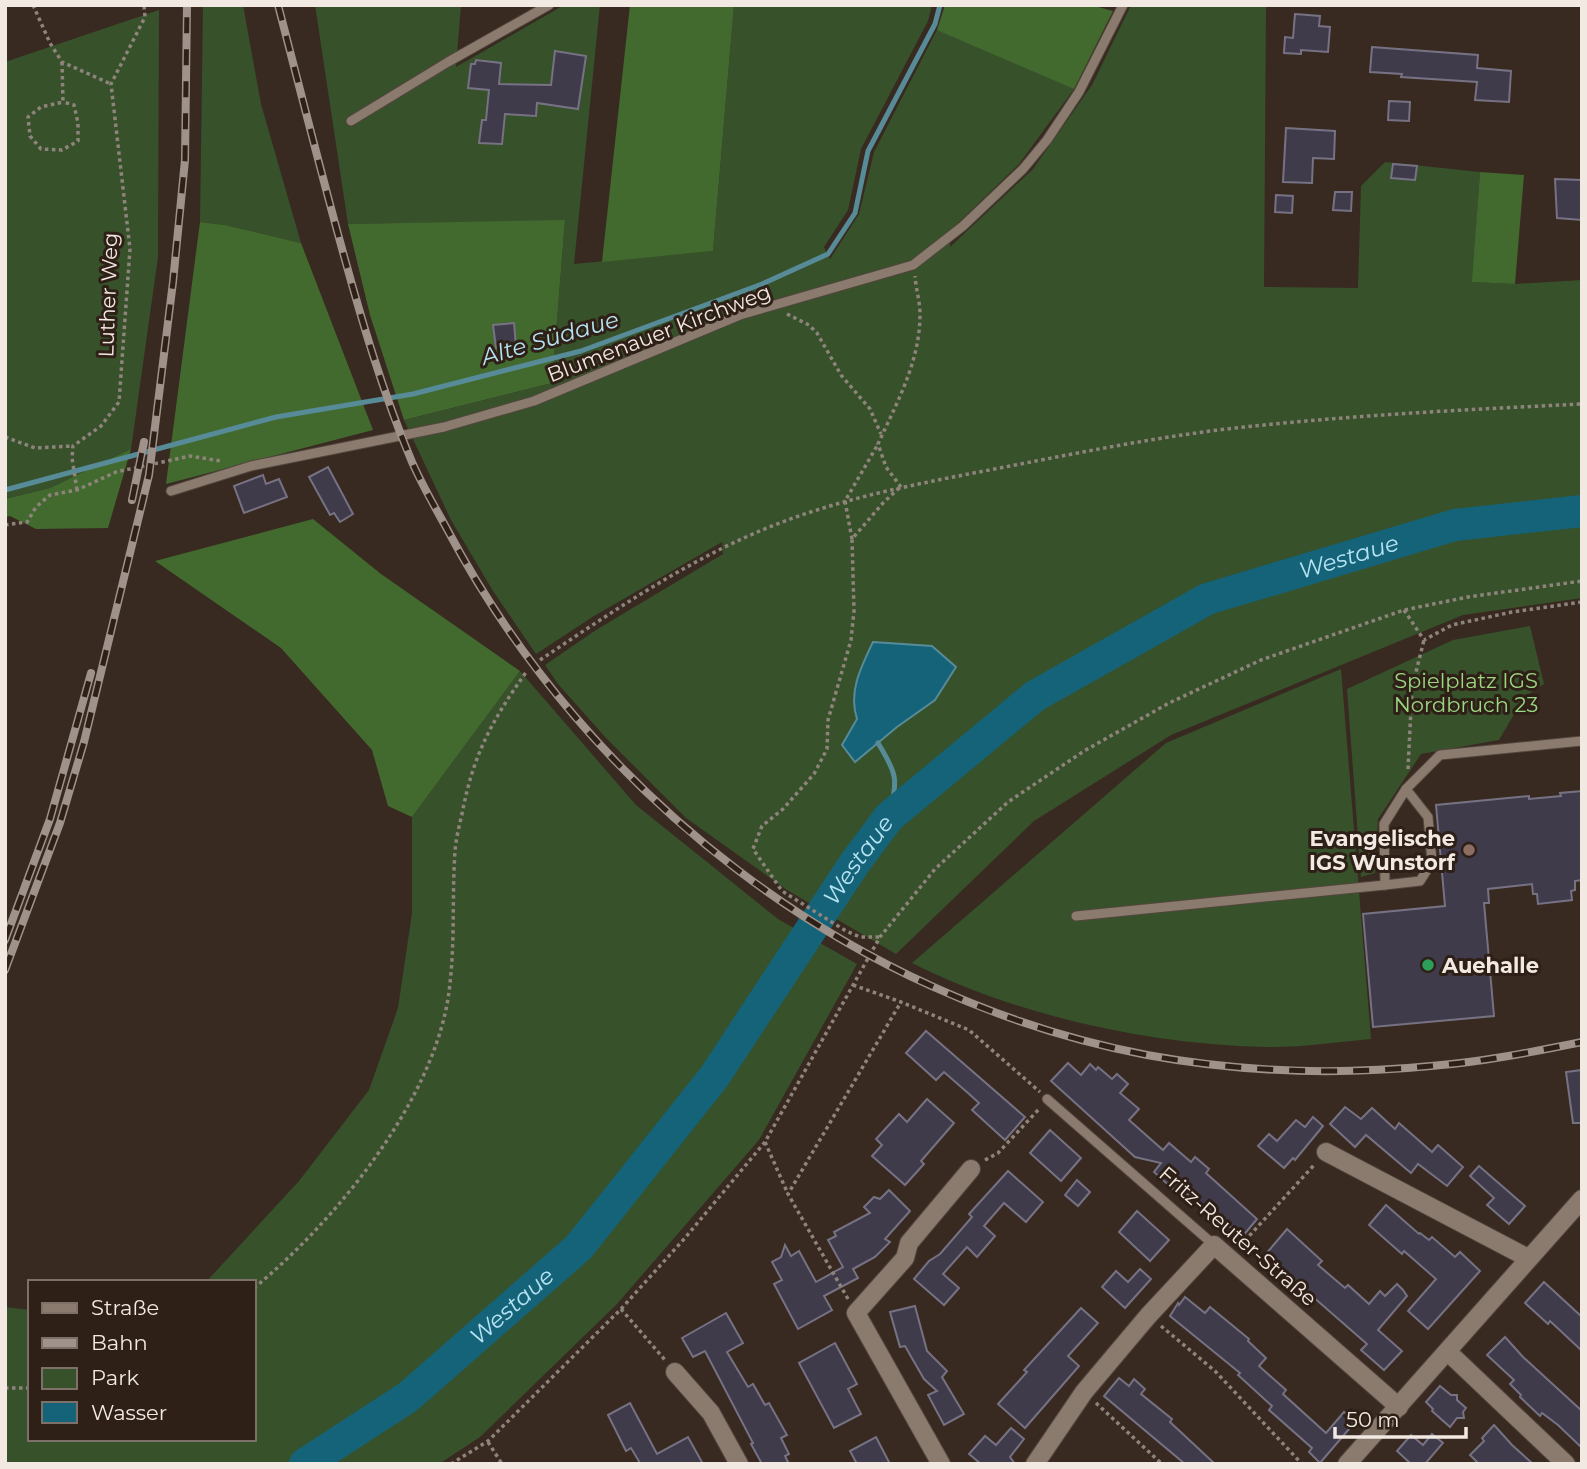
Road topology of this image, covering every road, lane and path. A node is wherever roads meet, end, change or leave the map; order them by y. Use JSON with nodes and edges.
{"nodes":[{"id":1,"x":33,"y":5,"type":"edge"},
{"id":2,"x":144,"y":5,"type":"edge"},
{"id":3,"x":549,"y":5,"type":"edge"},
{"id":4,"x":1123,"y":5,"type":"edge"},
{"id":5,"x":62,"y":62,"type":"junction"},
{"id":6,"x":111,"y":85,"type":"junction"},
{"id":7,"x":63,"y":102,"type":"junction"},
{"id":8,"x":352,"y":121,"type":"dead end"},
{"id":9,"x":913,"y":265,"type":"junction"},
{"id":10,"x":769,"y":307,"type":"junction"},
{"id":11,"x":1582,"y":404,"type":"edge"},
{"id":12,"x":882,"y":435,"type":"junction"},
{"id":13,"x":5,"y":437,"type":"edge"},
{"id":14,"x":878,"y":444,"type":"junction"},
{"id":15,"x":73,"y":446,"type":"junction"},
{"id":16,"x":251,"y":466,"type":"junction"},
{"id":17,"x":901,"y":487,"type":"junction"},
{"id":18,"x":77,"y":490,"type":"junction"},
{"id":19,"x":172,"y":491,"type":"dead end"},
{"id":20,"x":845,"y":501,"type":"junction"},
{"id":21,"x":5,"y":525,"type":"edge"},
{"id":22,"x":852,"y":539,"type":"junction"},
{"id":23,"x":1582,"y":581,"type":"edge"},
{"id":24,"x":1582,"y":602,"type":"edge"},
{"id":25,"x":1404,"y":611,"type":"junction"},
{"id":26,"x":1424,"y":640,"type":"junction"},
{"id":27,"x":540,"y":660,"type":"dead end"},
{"id":28,"x":527,"y":671,"type":"dead end"},
{"id":29,"x":1582,"y":741,"type":"edge"},
{"id":30,"x":1406,"y":789,"type":"junction"},
{"id":31,"x":1385,"y":885,"type":"junction"},
{"id":32,"x":1076,"y":916,"type":"dead end"},
{"id":33,"x":880,"y":937,"type":"junction"},
{"id":34,"x":853,"y":985,"type":"junction"},
{"id":35,"x":901,"y":1002,"type":"junction"},
{"id":36,"x":1047,"y":1099,"type":"junction"},
{"id":37,"x":765,"y":1142,"type":"junction"},
{"id":38,"x":1326,"y":1152,"type":"joint"},
{"id":39,"x":971,"y":1169,"type":"joint"},
{"id":40,"x":788,"y":1194,"type":"junction"},
{"id":41,"x":1582,"y":1199,"type":"edge"},
{"id":42,"x":1214,"y":1245,"type":"junction"},
{"id":43,"x":1229,"y":1258,"type":"junction"},
{"id":44,"x":1528,"y":1258,"type":"junction"},
{"id":45,"x":256,"y":1286,"type":"edge"},
{"id":46,"x":621,"y":1309,"type":"junction"},
{"id":47,"x":856,"y":1313,"type":"junction"},
{"id":48,"x":1149,"y":1316,"type":"junction"},
{"id":49,"x":1448,"y":1352,"type":"junction"},
{"id":50,"x":675,"y":1372,"type":"joint"},
{"id":51,"x":5,"y":1388,"type":"edge"},
{"id":52,"x":28,"y":1388,"type":"edge"},
{"id":53,"x":1084,"y":1392,"type":"junction"},
{"id":54,"x":1399,"y":1407,"type":"junction"},
{"id":55,"x":488,"y":1441,"type":"junction"},
{"id":56,"x":452,"y":1464,"type":"edge"},
{"id":57,"x":502,"y":1464,"type":"edge"},
{"id":58,"x":739,"y":1464,"type":"edge"},
{"id":59,"x":941,"y":1464,"type":"edge"},
{"id":60,"x":1035,"y":1464,"type":"edge"},
{"id":61,"x":1162,"y":1464,"type":"edge"},
{"id":62,"x":1302,"y":1464,"type":"edge"},
{"id":63,"x":1347,"y":1464,"type":"edge"},
{"id":64,"x":1566,"y":1464,"type":"edge"}],
"edges":[{"from":1,"to":5,"type":"path"},
{"from":2,"to":6,"type":"path"},
{"from":3,"to":8,"type":"lane"},
{"from":4,"to":9,"type":"lane","name":"Blumenauer Kirchweg"},
{"from":5,"to":6,"type":"path"},
{"from":5,"to":7,"type":"path"},
{"from":6,"to":15,"type":"path","name":"Luther Weg"},
{"from":7,"to":7,"type":"path"},
{"from":9,"to":10,"type":"lane","name":"Blumenauer Kirchweg"},
{"from":9,"to":12,"type":"path"},
{"from":10,"to":12,"type":"path"},
{"from":10,"to":16,"type":"lane","name":"Blumenauer Kirchweg"},
{"from":11,"to":17,"type":"path"},
{"from":12,"to":14,"type":"path"},
{"from":13,"to":15,"type":"path"},
{"from":14,"to":17,"type":"path"},
{"from":14,"to":20,"type":"path"},
{"from":15,"to":18,"type":"path"},
{"from":16,"to":18,"type":"path"},
{"from":16,"to":19,"type":"lane","name":"Blumenauer Kirchweg"},
{"from":17,"to":20,"type":"path"},
{"from":17,"to":22,"type":"path"},
{"from":18,"to":21,"type":"path"},
{"from":20,"to":22,"type":"path"},
{"from":20,"to":27,"type":"path"},
{"from":22,"to":33,"type":"path"},
{"from":23,"to":25,"type":"path"},
{"from":24,"to":26,"type":"path"},
{"from":25,"to":26,"type":"path"},
{"from":25,"to":33,"type":"path"},
{"from":26,"to":30,"type":"path"},
{"from":28,"to":45,"type":"path"},
{"from":29,"to":30,"type":"lane"},
{"from":30,"to":31,"type":"lane"},
{"from":30,"to":31,"type":"lane"},
{"from":31,"to":32,"type":"lane"},
{"from":33,"to":34,"type":"path"},
{"from":34,"to":35,"type":"path"},
{"from":34,"to":37,"type":"path"},
{"from":35,"to":36,"type":"path"},
{"from":35,"to":40,"type":"path"},
{"from":36,"to":39,"type":"path"},
{"from":36,"to":42,"type":"lane","name":"Fritz-Reuter-Straße"},
{"from":37,"to":40,"type":"path"},
{"from":37,"to":46,"type":"path"},
{"from":38,"to":43,"type":"path"},
{"from":38,"to":44,"type":"street"},
{"from":39,"to":47,"type":"street"},
{"from":40,"to":47,"type":"path"},
{"from":41,"to":44,"type":"street"},
{"from":42,"to":43,"type":"street","name":"Fritz-Reuter-Straße"},
{"from":42,"to":48,"type":"street"},
{"from":43,"to":54,"type":"street","name":"Fritz-Reuter-Straße"},
{"from":44,"to":49,"type":"street"},
{"from":46,"to":50,"type":"path"},
{"from":46,"to":55,"type":"path"},
{"from":47,"to":59,"type":"street"},
{"from":48,"to":53,"type":"street"},
{"from":48,"to":62,"type":"path"},
{"from":49,"to":54,"type":"street"},
{"from":49,"to":64,"type":"street"},
{"from":50,"to":58,"type":"street"},
{"from":51,"to":52,"type":"path"},
{"from":53,"to":60,"type":"street"},
{"from":53,"to":61,"type":"path"},
{"from":54,"to":63,"type":"street"},
{"from":55,"to":56,"type":"path"},
{"from":55,"to":57,"type":"path"}]}
